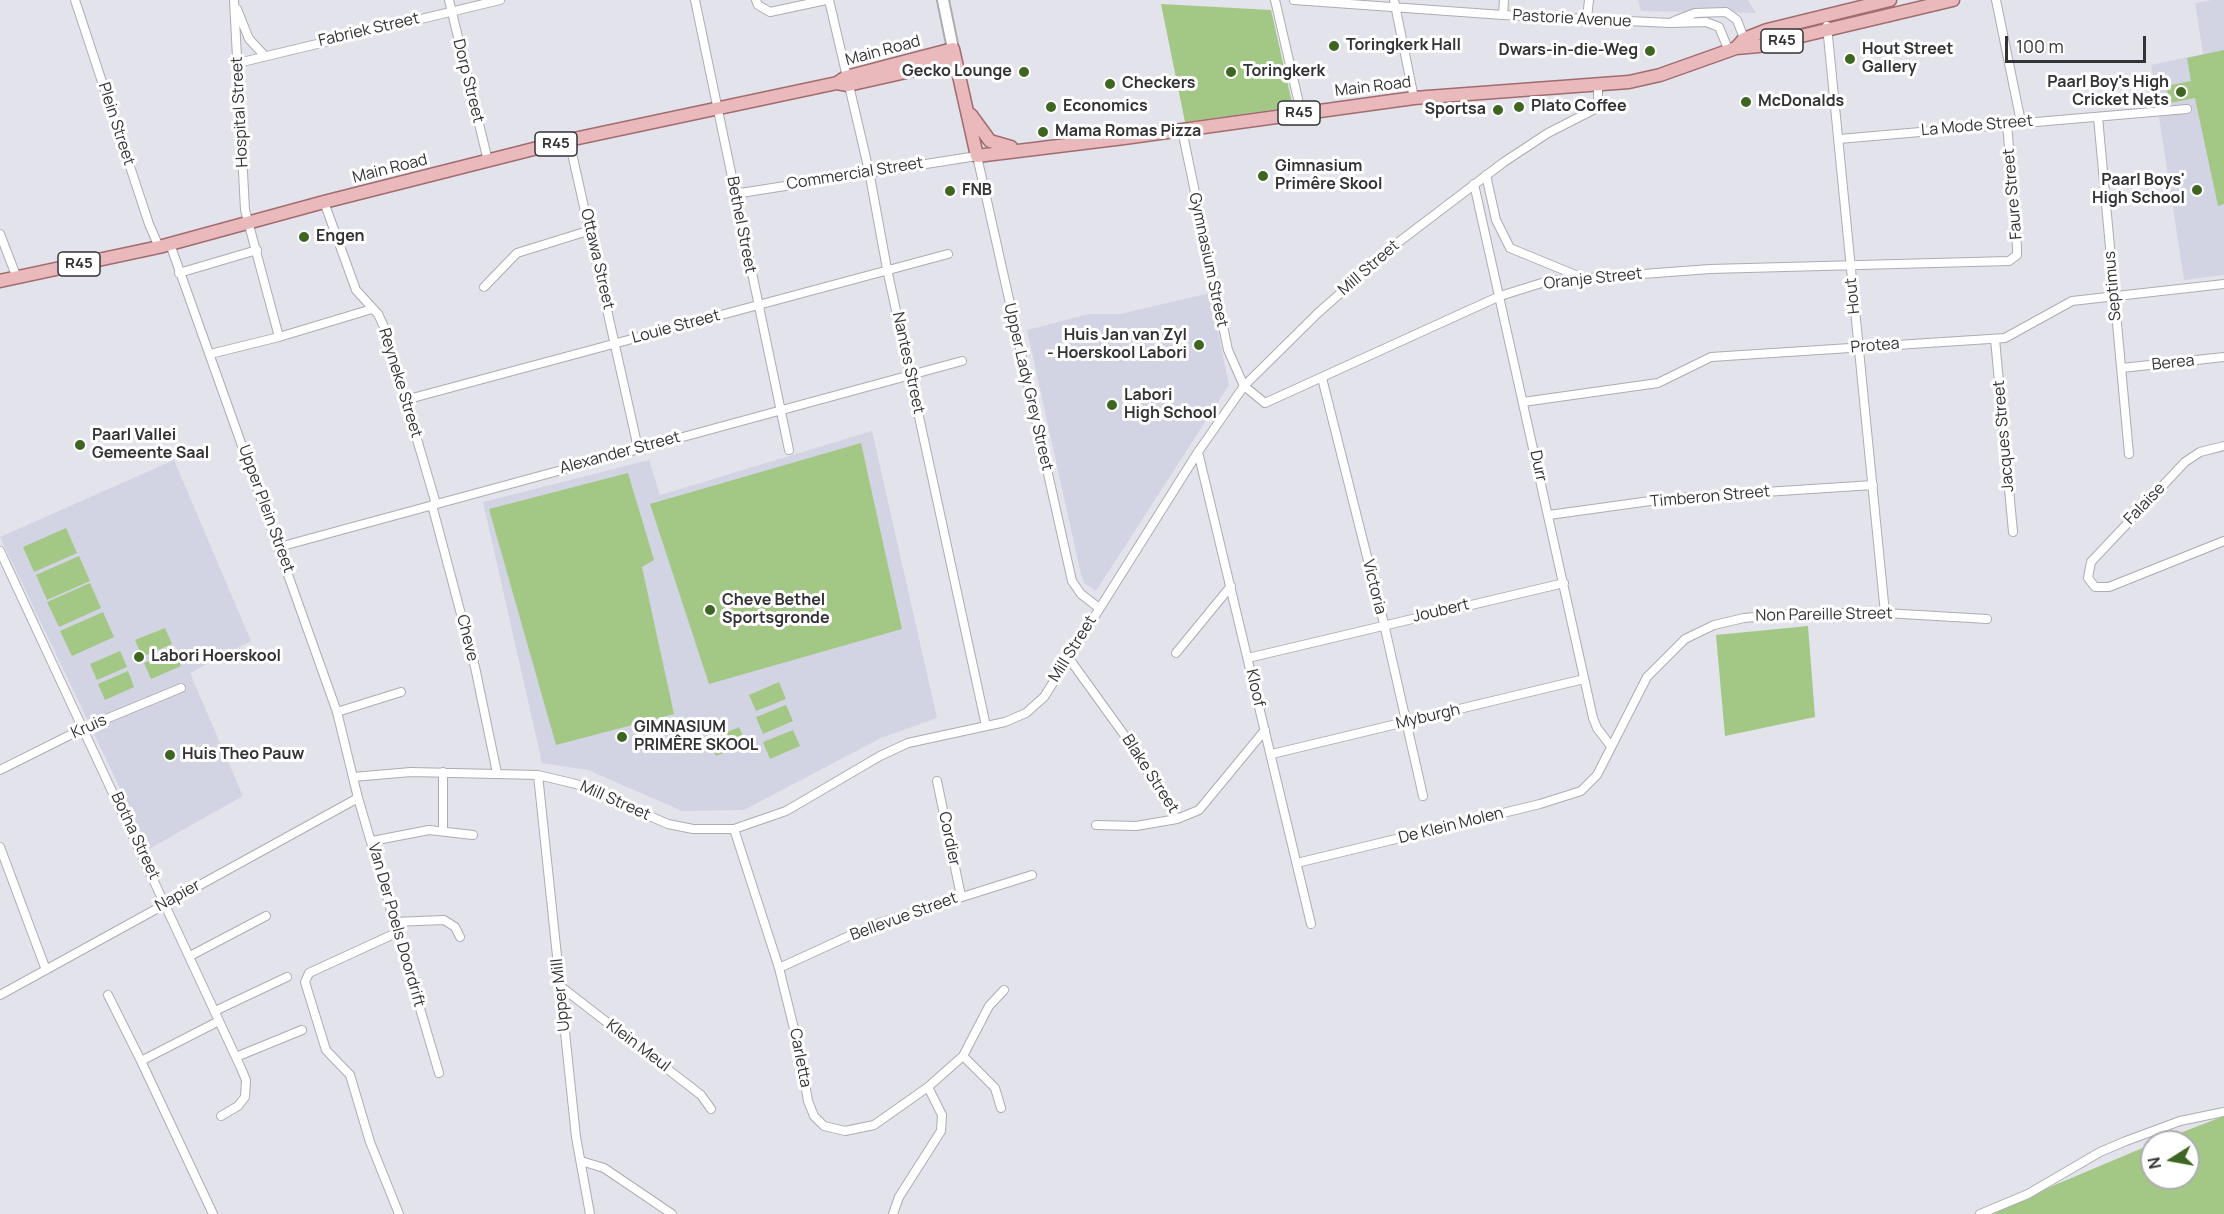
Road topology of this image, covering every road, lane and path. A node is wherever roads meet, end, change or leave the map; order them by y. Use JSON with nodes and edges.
{"nodes":[{"id":1,"x":75,"y":0,"type":"edge"},
{"id":2,"x":449,"y":0,"type":"edge"},
{"id":3,"x":500,"y":0,"type":"edge"},
{"id":4,"x":695,"y":0,"type":"edge"},
{"id":5,"x":756,"y":0,"type":"edge"},
{"id":6,"x":827,"y":0,"type":"edge"},
{"id":7,"x":943,"y":0,"type":"edge"},
{"id":8,"x":1275,"y":0,"type":"edge"},
{"id":9,"x":1294,"y":0,"type":"edge"},
{"id":10,"x":1504,"y":0,"type":"edge"},
{"id":11,"x":1589,"y":0,"type":"edge"},
{"id":12,"x":1890,"y":0,"type":"edge"},
{"id":13,"x":1953,"y":0,"type":"edge"},
{"id":14,"x":1996,"y":0,"type":"edge"},
{"id":15,"x":234,"y":1,"type":"edge"},
{"id":16,"x":1395,"y":4,"type":"edge"},
{"id":17,"x":452,"y":11,"type":"junction"},
{"id":18,"x":1503,"y":15,"type":"junction"},
{"id":19,"x":1824,"y":16,"type":"junction"},
{"id":20,"x":1587,"y":18,"type":"junction"},
{"id":21,"x":1670,"y":23,"type":"junction"},
{"id":22,"x":1827,"y":30,"type":"junction"},
{"id":23,"x":1739,"y":47,"type":"junction"},
{"id":24,"x":264,"y":55,"type":"junction"},
{"id":25,"x":954,"y":55,"type":"junction"},
{"id":26,"x":238,"y":63,"type":"junction"},
{"id":27,"x":843,"y":82,"type":"junction"},
{"id":28,"x":1598,"y":84,"type":"junction"},
{"id":29,"x":1414,"y":98,"type":"junction"},
{"id":30,"x":965,"y":104,"type":"junction"},
{"id":31,"x":717,"y":109,"type":"junction"},
{"id":32,"x":2187,"y":109,"type":"dead end"},
{"id":33,"x":1301,"y":112,"type":"junction"},
{"id":34,"x":2098,"y":117,"type":"junction"},
{"id":35,"x":2021,"y":122,"type":"junction"},
{"id":36,"x":2007,"y":123,"type":"junction"},
{"id":37,"x":1182,"y":130,"type":"junction"},
{"id":38,"x":1839,"y":139,"type":"junction"},
{"id":39,"x":570,"y":140,"type":"junction"},
{"id":40,"x":1029,"y":148,"type":"junction"},
{"id":41,"x":976,"y":156,"type":"junction"},
{"id":42,"x":488,"y":161,"type":"junction"},
{"id":43,"x":869,"y":171,"type":"junction"},
{"id":44,"x":1486,"y":175,"type":"junction"},
{"id":45,"x":1474,"y":184,"type":"junction"},
{"id":46,"x":734,"y":195,"type":"junction"},
{"id":47,"x":324,"y":202,"type":"junction"},
{"id":48,"x":248,"y":223,"type":"junction"},
{"id":49,"x":591,"y":230,"type":"junction"},
{"id":50,"x":0,"y":234,"type":"edge"},
{"id":51,"x":164,"y":245,"type":"junction"},
{"id":52,"x":256,"y":250,"type":"junction"},
{"id":53,"x":948,"y":254,"type":"dead end"},
{"id":54,"x":1936,"y":261,"type":"joint"},
{"id":55,"x":1850,"y":264,"type":"junction"},
{"id":56,"x":887,"y":269,"type":"junction"},
{"id":57,"x":179,"y":273,"type":"junction"},
{"id":58,"x":1581,"y":277,"type":"junction"},
{"id":59,"x":17,"y":278,"type":"junction"},
{"id":60,"x":0,"y":281,"type":"edge"},
{"id":61,"x":2224,"y":284,"type":"edge"},
{"id":62,"x":484,"y":287,"type":"dead end"},
{"id":63,"x":1500,"y":296,"type":"junction"},
{"id":64,"x":2114,"y":296,"type":"junction"},
{"id":65,"x":757,"y":305,"type":"junction"},
{"id":66,"x":372,"y":309,"type":"junction"},
{"id":67,"x":279,"y":338,"type":"junction"},
{"id":68,"x":1995,"y":339,"type":"junction"},
{"id":69,"x":616,"y":343,"type":"junction"},
{"id":70,"x":1859,"y":348,"type":"junction"},
{"id":71,"x":210,"y":354,"type":"junction"},
{"id":72,"x":2224,"y":357,"type":"edge"},
{"id":73,"x":962,"y":361,"type":"dead end"},
{"id":74,"x":2122,"y":368,"type":"junction"},
{"id":75,"x":910,"y":373,"type":"junction"},
{"id":76,"x":1322,"y":378,"type":"junction"},
{"id":77,"x":1244,"y":387,"type":"junction"},
{"id":78,"x":405,"y":400,"type":"junction"},
{"id":79,"x":1524,"y":402,"type":"junction"},
{"id":80,"x":780,"y":410,"type":"junction"},
{"id":81,"x":2224,"y":446,"type":"edge"},
{"id":82,"x":638,"y":448,"type":"junction"},
{"id":83,"x":789,"y":450,"type":"dead end"},
{"id":84,"x":1198,"y":452,"type":"junction"},
{"id":85,"x":2129,"y":454,"type":"dead end"},
{"id":86,"x":1873,"y":485,"type":"junction"},
{"id":87,"x":434,"y":505,"type":"junction"},
{"id":88,"x":1548,"y":515,"type":"junction"},
{"id":89,"x":2013,"y":532,"type":"dead end"},
{"id":90,"x":2224,"y":541,"type":"edge"},
{"id":91,"x":279,"y":547,"type":"junction"},
{"id":92,"x":0,"y":551,"type":"edge"},
{"id":93,"x":1564,"y":583,"type":"junction"},
{"id":94,"x":1231,"y":586,"type":"junction"},
{"id":95,"x":1099,"y":608,"type":"junction"},
{"id":96,"x":1885,"y":613,"type":"junction"},
{"id":97,"x":1987,"y":619,"type":"dead end"},
{"id":98,"x":1383,"y":624,"type":"junction"},
{"id":99,"x":1176,"y":652,"type":"dead end"},
{"id":100,"x":1068,"y":657,"type":"junction"},
{"id":101,"x":1248,"y":658,"type":"junction"},
{"id":102,"x":1584,"y":680,"type":"junction"},
{"id":103,"x":181,"y":688,"type":"dead end"},
{"id":104,"x":401,"y":692,"type":"dead end"},
{"id":105,"x":337,"y":711,"type":"junction"},
{"id":106,"x":1405,"y":722,"type":"junction"},
{"id":107,"x":986,"y":726,"type":"junction"},
{"id":108,"x":84,"y":728,"type":"junction"},
{"id":109,"x":1266,"y":730,"type":"junction"},
{"id":110,"x":1610,"y":745,"type":"junction"},
{"id":111,"x":1272,"y":754,"type":"junction"},
{"id":112,"x":0,"y":770,"type":"edge"},
{"id":113,"x":443,"y":772,"type":"junction"},
{"id":114,"x":497,"y":773,"type":"junction"},
{"id":115,"x":538,"y":775,"type":"junction"},
{"id":116,"x":1597,"y":775,"type":"joint"},
{"id":117,"x":353,"y":777,"type":"junction"},
{"id":118,"x":937,"y":781,"type":"dead end"},
{"id":119,"x":1423,"y":796,"type":"dead end"},
{"id":120,"x":358,"y":798,"type":"junction"},
{"id":121,"x":1177,"y":819,"type":"junction"},
{"id":122,"x":1096,"y":825,"type":"dead end"},
{"id":123,"x":734,"y":829,"type":"junction"},
{"id":124,"x":443,"y":830,"type":"junction"},
{"id":125,"x":473,"y":836,"type":"dead end"},
{"id":126,"x":372,"y":841,"type":"junction"},
{"id":127,"x":0,"y":847,"type":"edge"},
{"id":128,"x":1297,"y":863,"type":"junction"},
{"id":129,"x":1032,"y":875,"type":"dead end"},
{"id":130,"x":961,"y":896,"type":"junction"},
{"id":131,"x":166,"y":902,"type":"junction"},
{"id":132,"x":266,"y":916,"type":"dead end"},
{"id":133,"x":393,"y":922,"type":"junction"},
{"id":134,"x":1311,"y":924,"type":"dead end"},
{"id":135,"x":396,"y":933,"type":"junction"},
{"id":136,"x":460,"y":937,"type":"dead end"},
{"id":137,"x":190,"y":956,"type":"junction"},
{"id":138,"x":779,"y":968,"type":"junction"},
{"id":139,"x":46,"y":970,"type":"junction"},
{"id":140,"x":287,"y":977,"type":"dead end"},
{"id":141,"x":560,"y":986,"type":"junction"},
{"id":142,"x":1004,"y":990,"type":"dead end"},
{"id":143,"x":0,"y":995,"type":"edge"},
{"id":144,"x":108,"y":995,"type":"dead end"},
{"id":145,"x":215,"y":1011,"type":"junction"},
{"id":146,"x":219,"y":1021,"type":"junction"},
{"id":147,"x":302,"y":1030,"type":"dead end"},
{"id":148,"x":963,"y":1056,"type":"junction"},
{"id":149,"x":236,"y":1058,"type":"junction"},
{"id":150,"x":141,"y":1061,"type":"junction"},
{"id":151,"x":439,"y":1073,"type":"dead end"},
{"id":152,"x":928,"y":1087,"type":"junction"},
{"id":153,"x":1001,"y":1108,"type":"dead end"},
{"id":154,"x":711,"y":1109,"type":"dead end"},
{"id":155,"x":2224,"y":1113,"type":"edge"},
{"id":156,"x":221,"y":1116,"type":"dead end"},
{"id":157,"x":581,"y":1161,"type":"junction"},
{"id":158,"x":213,"y":1214,"type":"edge"},
{"id":159,"x":399,"y":1214,"type":"edge"},
{"id":160,"x":590,"y":1214,"type":"edge"},
{"id":161,"x":672,"y":1214,"type":"edge"},
{"id":162,"x":893,"y":1214,"type":"edge"},
{"id":163,"x":1980,"y":1214,"type":"edge"}],
"edges":[{"from":1,"to":51,"type":"street","name":"Plein Street"},
{"from":2,"to":17,"type":"street","name":"Dorp Street"},
{"from":3,"to":17,"type":"street","name":"Fabriek Street"},
{"from":4,"to":31,"type":"street","name":"Bethel Street"},
{"from":5,"to":6,"type":"street"},
{"from":6,"to":27,"type":"street","name":"Nantes Street"},
{"from":7,"to":25,"type":"main road"},
{"from":8,"to":33,"type":"street"},
{"from":9,"to":16,"type":"street","name":"Pastorie Avenue"},
{"from":10,"to":18,"type":"street"},
{"from":11,"to":20,"type":"street"},
{"from":12,"to":19,"type":"main road","name":"Main Road","number":"R45"},
{"from":13,"to":22,"type":"main road","name":"Main Road","number":"R45"},
{"from":14,"to":35,"type":"street"},
{"from":15,"to":24,"type":"street"},
{"from":15,"to":26,"type":"street","name":"Hospital Street"},
{"from":16,"to":18,"type":"street","name":"Pastorie Avenue"},
{"from":16,"to":29,"type":"street"},
{"from":17,"to":24,"type":"street","name":"Fabriek Street"},
{"from":17,"to":42,"type":"street","name":"Dorp Street"},
{"from":18,"to":20,"type":"street","name":"Pastorie Avenue"},
{"from":19,"to":22,"type":"street","name":"Hout"},
{"from":19,"to":23,"type":"main road","name":"Main Road","number":"R45"},
{"from":20,"to":21,"type":"street","name":"Pastorie Avenue"},
{"from":21,"to":23,"type":"street","name":"Pastorie Avenue"},
{"from":21,"to":23,"type":"street","name":"Pastorie Avenue"},
{"from":22,"to":23,"type":"main road","name":"Main Road","number":"R45"},
{"from":22,"to":38,"type":"street","name":"Hout"},
{"from":23,"to":28,"type":"main road","name":"Main Road","number":"R45"},
{"from":24,"to":26,"type":"street","name":"Fabriek Street"},
{"from":25,"to":27,"type":"main road","name":"Main Road","number":"R45"},
{"from":25,"to":30,"type":"main road"},
{"from":26,"to":48,"type":"street","name":"Hospital Street"},
{"from":27,"to":31,"type":"main road","name":"Main Road","number":"R45"},
{"from":27,"to":43,"type":"street","name":"Nantes Street"},
{"from":28,"to":29,"type":"main road","name":"Main Road","number":"R45"},
{"from":28,"to":44,"type":"street","name":"Mill Street"},
{"from":29,"to":33,"type":"main road","name":"Main Road","number":"R45"},
{"from":30,"to":40,"type":"main road"},
{"from":30,"to":41,"type":"main road"},
{"from":31,"to":39,"type":"main road","name":"Main Road","number":"R45"},
{"from":31,"to":46,"type":"street","name":"Bethel Street"},
{"from":32,"to":34,"type":"street","name":"La Mode Street"},
{"from":33,"to":37,"type":"main road","name":"Main Road","number":"R45"},
{"from":34,"to":35,"type":"street","name":"La Mode Street"},
{"from":34,"to":64,"type":"street","name":"Septimus"},
{"from":35,"to":36,"type":"street","name":"La Mode Street"},
{"from":36,"to":38,"type":"street","name":"La Mode Street"},
{"from":36,"to":54,"type":"street","name":"Faure Street"},
{"from":37,"to":40,"type":"main road","name":"Main Road","number":"R45"},
{"from":37,"to":77,"type":"street","name":"Gymnasium Street"},
{"from":38,"to":55,"type":"street","name":"Hout"},
{"from":39,"to":42,"type":"main road","name":"Main Road","number":"R45"},
{"from":39,"to":49,"type":"street","name":"Ottawa Street"},
{"from":40,"to":41,"type":"main road","name":"Main Road","number":"R45"},
{"from":41,"to":43,"type":"street","name":"Commercial Street"},
{"from":41,"to":95,"type":"street","name":"Upper Lady Grey Street"},
{"from":42,"to":47,"type":"main road","name":"Main Road","number":"R45"},
{"from":43,"to":46,"type":"street","name":"Commercial Street"},
{"from":43,"to":56,"type":"street","name":"Nantes Street"},
{"from":44,"to":45,"type":"street","name":"Mill Street"},
{"from":44,"to":58,"type":"street"},
{"from":45,"to":63,"type":"street","name":"Durr"},
{"from":45,"to":77,"type":"street","name":"Mill Street"},
{"from":46,"to":65,"type":"street","name":"Bethel Street"},
{"from":47,"to":48,"type":"main road","name":"Main Road","number":"R45"},
{"from":47,"to":66,"type":"street","name":"Reyneke Street"},
{"from":48,"to":51,"type":"main road","name":"Main Road","number":"R45"},
{"from":48,"to":52,"type":"street","name":"Hospital Street"},
{"from":49,"to":62,"type":"street"},
{"from":49,"to":69,"type":"street","name":"Ottawa Street"},
{"from":50,"to":59,"type":"street"},
{"from":51,"to":57,"type":"street","name":"Upper Plein Street"},
{"from":51,"to":59,"type":"main road","name":"Main Road","number":"R45"},
{"from":52,"to":57,"type":"street"},
{"from":52,"to":67,"type":"street","name":"Hospital Street"},
{"from":53,"to":56,"type":"street","name":"Louie Street"},
{"from":54,"to":55,"type":"street","name":"Oranje Street"},
{"from":55,"to":58,"type":"street","name":"Oranje Street"},
{"from":55,"to":70,"type":"street","name":"Hout"},
{"from":56,"to":65,"type":"street","name":"Louie Street"},
{"from":56,"to":75,"type":"street","name":"Nantes Street"},
{"from":57,"to":71,"type":"street","name":"Upper Plein Street"},
{"from":58,"to":63,"type":"street","name":"Oranje Street"},
{"from":59,"to":60,"type":"main road","name":"Main Road","number":"R45"},
{"from":61,"to":64,"type":"street","name":"Protea"},
{"from":63,"to":76,"type":"street","name":"Oranje Street"},
{"from":63,"to":79,"type":"street","name":"Durr"},
{"from":64,"to":68,"type":"street","name":"Protea"},
{"from":64,"to":74,"type":"street","name":"Septimus"},
{"from":65,"to":69,"type":"street","name":"Louie Street"},
{"from":65,"to":80,"type":"street","name":"Bethel Street"},
{"from":66,"to":67,"type":"street"},
{"from":66,"to":78,"type":"street","name":"Reyneke Street"},
{"from":67,"to":71,"type":"street"},
{"from":68,"to":70,"type":"street","name":"Protea"},
{"from":68,"to":89,"type":"street","name":"Jacques Street"},
{"from":69,"to":78,"type":"street","name":"Louie Street"},
{"from":69,"to":82,"type":"street","name":"Ottawa Street"},
{"from":70,"to":79,"type":"street","name":"Protea"},
{"from":70,"to":86,"type":"street","name":"Hout"},
{"from":71,"to":91,"type":"street","name":"Upper Plein Street"},
{"from":72,"to":74,"type":"street","name":"Berea"},
{"from":73,"to":75,"type":"street","name":"Alexander Street"},
{"from":74,"to":85,"type":"street","name":"Septimus"},
{"from":75,"to":80,"type":"street","name":"Alexander Street"},
{"from":75,"to":107,"type":"street","name":"Nantes Street"},
{"from":76,"to":77,"type":"street","name":"Oranje Street"},
{"from":76,"to":98,"type":"street","name":"Victoria"},
{"from":77,"to":84,"type":"street","name":"Mill Street"},
{"from":78,"to":87,"type":"street","name":"Reyneke Street"},
{"from":79,"to":88,"type":"street","name":"Durr"},
{"from":80,"to":82,"type":"street","name":"Alexander Street"},
{"from":80,"to":83,"type":"street","name":"Bethel Street"},
{"from":81,"to":90,"type":"street","name":"Falaise"},
{"from":82,"to":87,"type":"street","name":"Alexander Street"},
{"from":84,"to":94,"type":"street","name":"Kloof"},
{"from":84,"to":95,"type":"street","name":"Mill Street"},
{"from":86,"to":88,"type":"street","name":"Timberon Street"},
{"from":86,"to":96,"type":"street","name":"Hout"},
{"from":87,"to":91,"type":"street","name":"Alexander Street"},
{"from":87,"to":114,"type":"street","name":"Cheve"},
{"from":88,"to":93,"type":"street","name":"Durr"},
{"from":91,"to":105,"type":"street","name":"Upper Plein Street"},
{"from":92,"to":108,"type":"street","name":"Botha Street"},
{"from":93,"to":98,"type":"street","name":"Joubert"},
{"from":93,"to":102,"type":"street","name":"Durr"},
{"from":94,"to":99,"type":"street"},
{"from":94,"to":101,"type":"street","name":"Kloof"},
{"from":95,"to":100,"type":"street","name":"Mill Street"},
{"from":96,"to":97,"type":"street","name":"Non Pareille Street"},
{"from":96,"to":110,"type":"street","name":"Non Pareille Street"},
{"from":98,"to":101,"type":"street","name":"Joubert"},
{"from":98,"to":106,"type":"street","name":"Victoria"},
{"from":100,"to":107,"type":"street","name":"Mill Street"},
{"from":100,"to":121,"type":"street","name":"Blake Street"},
{"from":101,"to":109,"type":"street","name":"Kloof"},
{"from":102,"to":106,"type":"street","name":"Myburgh"},
{"from":102,"to":110,"type":"street","name":"Durr"},
{"from":103,"to":108,"type":"street","name":"Kruis"},
{"from":104,"to":105,"type":"street"},
{"from":105,"to":117,"type":"street","name":"Upper Plein Street"},
{"from":106,"to":111,"type":"street","name":"Myburgh"},
{"from":106,"to":119,"type":"street","name":"Victoria"},
{"from":107,"to":123,"type":"street","name":"Mill Street"},
{"from":108,"to":112,"type":"street","name":"Kruis"},
{"from":108,"to":131,"type":"street","name":"Botha Street"},
{"from":109,"to":111,"type":"street","name":"Kloof"},
{"from":109,"to":121,"type":"street","name":"Blake Street"},
{"from":110,"to":116,"type":"street","name":"Non Pareille Street"},
{"from":111,"to":128,"type":"street","name":"Kloof"},
{"from":113,"to":114,"type":"street","name":"Mill Street"},
{"from":113,"to":117,"type":"street","name":"Mill Street"},
{"from":113,"to":124,"type":"street"},
{"from":114,"to":115,"type":"street","name":"Mill Street"},
{"from":115,"to":123,"type":"street","name":"Mill Street"},
{"from":115,"to":141,"type":"street","name":"Upper Mill"},
{"from":116,"to":128,"type":"street","name":"De Klein Molen"},
{"from":117,"to":120,"type":"street","name":"Van Der Poels Doordrift"},
{"from":118,"to":130,"type":"street","name":"Cordier"},
{"from":120,"to":126,"type":"street","name":"Van Der Poels Doordrift"},
{"from":120,"to":131,"type":"street","name":"Napier"},
{"from":121,"to":122,"type":"street"},
{"from":123,"to":138,"type":"street","name":"Carletta"},
{"from":124,"to":125,"type":"street"},
{"from":124,"to":126,"type":"street"},
{"from":126,"to":133,"type":"street","name":"Van Der Poels Doordrift"},
{"from":127,"to":139,"type":"street"},
{"from":128,"to":134,"type":"street","name":"Kloof"},
{"from":129,"to":130,"type":"street","name":"Bellevue Street"},
{"from":130,"to":138,"type":"street","name":"Bellevue Street"},
{"from":131,"to":137,"type":"street","name":"Botha Street"},
{"from":131,"to":139,"type":"street","name":"Napier"},
{"from":132,"to":137,"type":"street"},
{"from":133,"to":135,"type":"street","name":"Van Der Poels Doordrift"},
{"from":133,"to":136,"type":"street"},
{"from":135,"to":151,"type":"street","name":"Van Der Poels Doordrift"},
{"from":135,"to":159,"type":"street"},
{"from":137,"to":145,"type":"street","name":"Botha Street"},
{"from":138,"to":152,"type":"street","name":"Carletta"},
{"from":139,"to":143,"type":"street","name":"Napier"},
{"from":140,"to":145,"type":"street"},
{"from":141,"to":154,"type":"street","name":"Klein Meul"},
{"from":141,"to":157,"type":"street","name":"Upper Mill"},
{"from":142,"to":148,"type":"street","name":"Carletta"},
{"from":144,"to":150,"type":"street"},
{"from":145,"to":146,"type":"street","name":"Botha Street"},
{"from":146,"to":149,"type":"street","name":"Botha Street"},
{"from":146,"to":150,"type":"street"},
{"from":147,"to":149,"type":"street"},
{"from":148,"to":152,"type":"street","name":"Carletta"},
{"from":148,"to":153,"type":"street"},
{"from":149,"to":156,"type":"street","name":"Botha Street"},
{"from":150,"to":158,"type":"street"},
{"from":152,"to":162,"type":"street"},
{"from":155,"to":163,"type":"street"},
{"from":157,"to":160,"type":"street","name":"Upper Mill"},
{"from":157,"to":161,"type":"street"}]}
